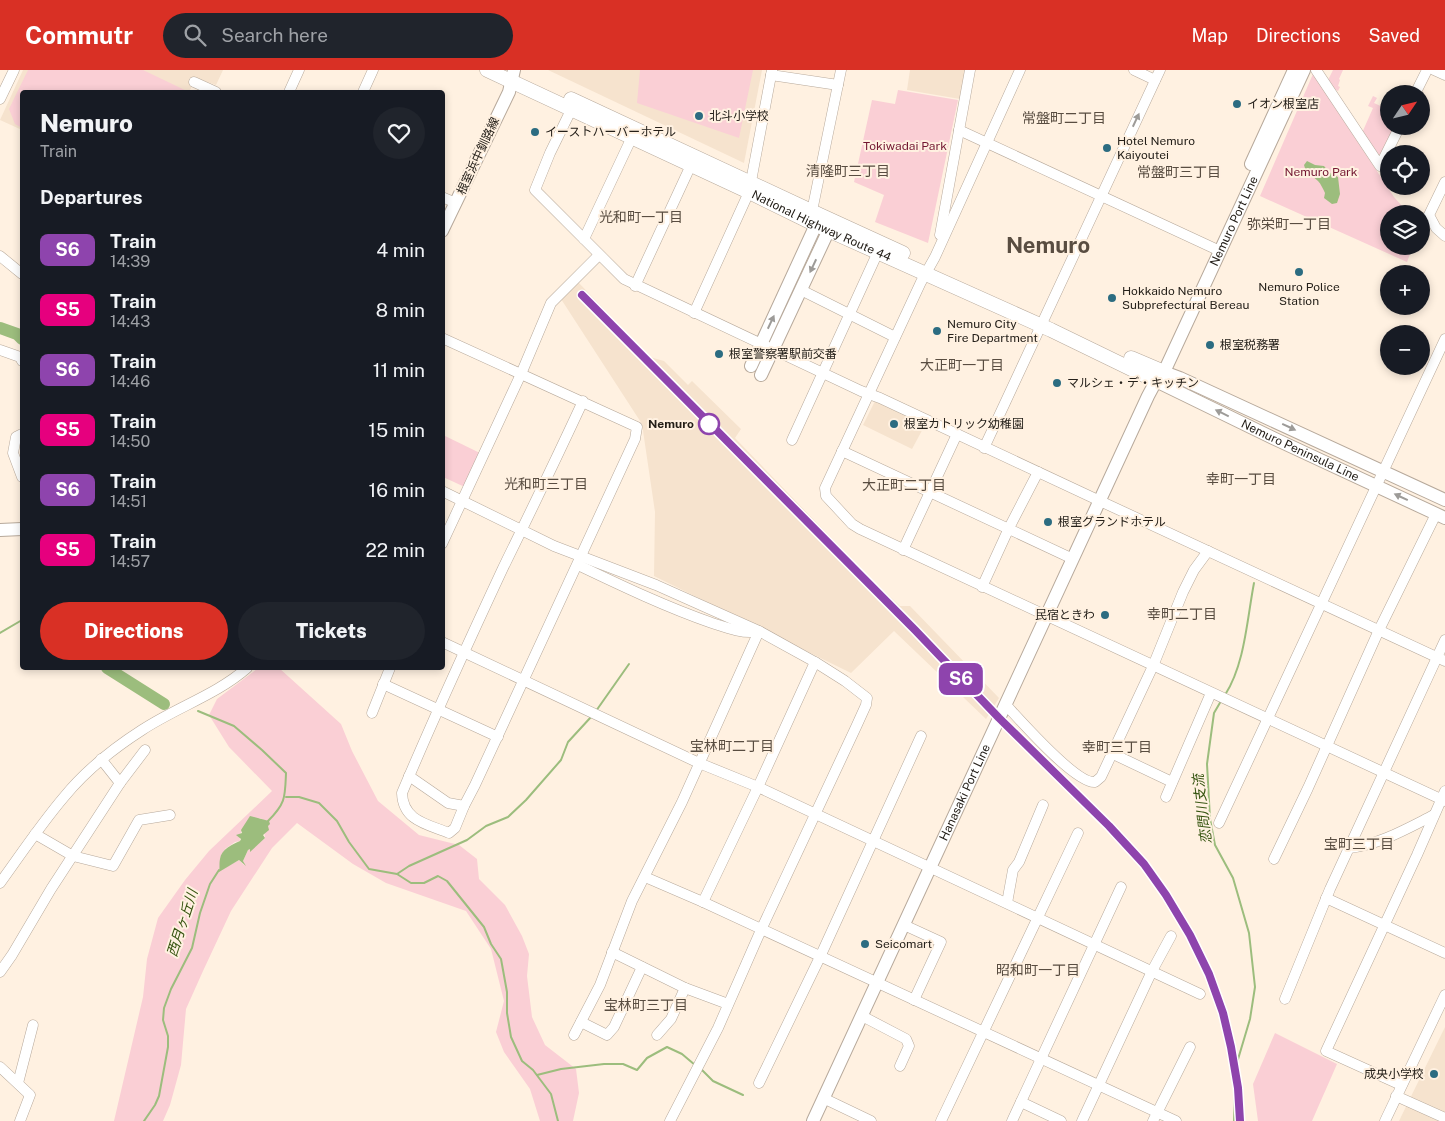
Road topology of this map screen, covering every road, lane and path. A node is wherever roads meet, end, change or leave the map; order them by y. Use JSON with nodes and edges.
{"nodes":[{"id":1,"x":14,"y":70,"type":"edge"},
{"id":2,"x":299,"y":70,"type":"edge"},
{"id":3,"x":373,"y":70,"type":"edge"},
{"id":4,"x":487,"y":70,"type":"edge"},
{"id":5,"x":840,"y":70,"type":"edge"},
{"id":6,"x":970,"y":70,"type":"edge"},
{"id":7,"x":1020,"y":70,"type":"edge"},
{"id":8,"x":1134,"y":70,"type":"edge"},
{"id":9,"x":1160,"y":70,"type":"edge"},
{"id":10,"x":1294,"y":70,"type":"edge"},
{"id":11,"x":1304,"y":70,"type":"edge"},
{"id":12,"x":1316,"y":70,"type":"edge"},
{"id":13,"x":1427,"y":70,"type":"edge"},
{"id":14,"x":1434,"y":70,"type":"edge"},
{"id":15,"x":772,"y":72,"type":"edge"},
{"id":16,"x":512,"y":73,"type":"edge"},
{"id":17,"x":1445,"y":75,"type":"edge"},
{"id":18,"x":1155,"y":80,"type":"junction"},
{"id":19,"x":194,"y":82,"type":"dead end"},
{"id":20,"x":838,"y":85,"type":"junction"},
{"id":21,"x":1420,"y":85,"type":"edge"},
{"id":22,"x":212,"y":90,"type":"edge"},
{"id":23,"x":290,"y":90,"type":"edge"},
{"id":24,"x":364,"y":90,"type":"edge"},
{"id":25,"x":0,"y":99,"type":"edge"},
{"id":26,"x":573,"y":105,"type":"junction"},
{"id":27,"x":959,"y":130,"type":"junction"},
{"id":28,"x":1396,"y":135,"type":"edge"},
{"id":29,"x":632,"y":137,"type":"junction"},
{"id":30,"x":987,"y":142,"type":"junction"},
{"id":31,"x":691,"y":165,"type":"junction"},
{"id":32,"x":1445,"y":182,"type":"edge"},
{"id":33,"x":750,"y":187,"type":"junction"},
{"id":34,"x":1100,"y":196,"type":"junction"},
{"id":35,"x":445,"y":198,"type":"edge"},
{"id":36,"x":456,"y":203,"type":"junction"},
{"id":37,"x":814,"y":218,"type":"junction"},
{"id":38,"x":445,"y":225,"type":"edge"},
{"id":39,"x":831,"y":226,"type":"junction"},
{"id":40,"x":1445,"y":236,"type":"edge"},
{"id":41,"x":584,"y":239,"type":"junction"},
{"id":42,"x":1216,"y":249,"type":"junction"},
{"id":43,"x":938,"y":251,"type":"junction"},
{"id":44,"x":878,"y":252,"type":"junction"},
{"id":45,"x":599,"y":255,"type":"junction"},
{"id":46,"x":0,"y":256,"type":"edge"},
{"id":47,"x":929,"y":269,"type":"junction"},
{"id":48,"x":20,"y":272,"type":"edge"},
{"id":49,"x":635,"y":286,"type":"junction"},
{"id":50,"x":801,"y":290,"type":"junction"},
{"id":51,"x":694,"y":313,"type":"junction"},
{"id":52,"x":850,"y":315,"type":"junction"},
{"id":53,"x":1042,"y":322,"type":"junction"},
{"id":54,"x":896,"y":337,"type":"junction"},
{"id":55,"x":445,"y":339,"type":"edge"},
{"id":56,"x":1445,"y":339,"type":"edge"},
{"id":57,"x":761,"y":344,"type":"junction"},
{"id":58,"x":0,"y":350,"type":"edge"},
{"id":59,"x":773,"y":350,"type":"junction"},
{"id":60,"x":20,"y":357,"type":"edge"},
{"id":61,"x":751,"y":366,"type":"dead end"},
{"id":62,"x":823,"y":373,"type":"junction"},
{"id":63,"x":521,"y":374,"type":"junction"},
{"id":64,"x":1159,"y":374,"type":"junction"},
{"id":65,"x":762,"y":375,"type":"dead end"},
{"id":66,"x":869,"y":394,"type":"junction"},
{"id":67,"x":583,"y":401,"type":"junction"},
{"id":68,"x":957,"y":434,"type":"junction"},
{"id":69,"x":20,"y":435,"type":"edge"},
{"id":70,"x":792,"y":440,"type":"dead end"},
{"id":71,"x":984,"y":448,"type":"junction"},
{"id":72,"x":842,"y":451,"type":"junction"},
{"id":73,"x":1383,"y":471,"type":"junction"},
{"id":74,"x":20,"y":472,"type":"edge"},
{"id":75,"x":1038,"y":472,"type":"junction"},
{"id":76,"x":1376,"y":486,"type":"junction"},
{"id":77,"x":445,"y":492,"type":"edge"},
{"id":78,"x":930,"y":492,"type":"junction"},
{"id":79,"x":462,"y":500,"type":"junction"},
{"id":80,"x":1445,"y":500,"type":"edge"},
{"id":81,"x":1100,"y":502,"type":"junction"},
{"id":82,"x":1441,"y":516,"type":"edge"},
{"id":83,"x":1010,"y":528,"type":"junction"},
{"id":84,"x":20,"y":529,"type":"edge"},
{"id":85,"x":0,"y":530,"type":"edge"},
{"id":86,"x":522,"y":530,"type":"junction"},
{"id":87,"x":445,"y":537,"type":"edge"},
{"id":88,"x":903,"y":550,"type":"junction"},
{"id":89,"x":1208,"y":551,"type":"junction"},
{"id":90,"x":1073,"y":559,"type":"junction"},
{"id":91,"x":580,"y":561,"type":"junction"},
{"id":92,"x":982,"y":587,"type":"junction"},
{"id":93,"x":1321,"y":603,"type":"junction"},
{"id":94,"x":1047,"y":616,"type":"junction"},
{"id":95,"x":1379,"y":630,"type":"junction"},
{"id":96,"x":759,"y":631,"type":"junction"},
{"id":97,"x":1445,"y":640,"type":"edge"},
{"id":98,"x":445,"y":643,"type":"edge"},
{"id":99,"x":465,"y":652,"type":"junction"},
{"id":100,"x":1441,"y":659,"type":"edge"},
{"id":101,"x":815,"y":662,"type":"junction"},
{"id":102,"x":1153,"y":666,"type":"junction"},
{"id":103,"x":246,"y":670,"type":"edge"},
{"id":104,"x":389,"y":670,"type":"edge"},
{"id":105,"x":524,"y":680,"type":"junction"},
{"id":106,"x":383,"y":684,"type":"junction"},
{"id":107,"x":1211,"y":693,"type":"junction"},
{"id":108,"x":1006,"y":705,"type":"junction"},
{"id":109,"x":438,"y":709,"type":"junction"},
{"id":110,"x":372,"y":713,"type":"dead end"},
{"id":111,"x":1268,"y":718,"type":"junction"},
{"id":112,"x":921,"y":736,"type":"dead end"},
{"id":113,"x":498,"y":737,"type":"junction"},
{"id":114,"x":1326,"y":746,"type":"junction"},
{"id":115,"x":145,"y":750,"type":"dead end"},
{"id":116,"x":1111,"y":753,"type":"junction"},
{"id":117,"x":101,"y":759,"type":"junction"},
{"id":118,"x":699,"y":763,"type":"junction"},
{"id":119,"x":1384,"y":772,"type":"junction"},
{"id":120,"x":409,"y":776,"type":"junction"},
{"id":121,"x":1172,"y":782,"type":"junction"},
{"id":122,"x":120,"y":783,"type":"junction"},
{"id":123,"x":758,"y":787,"type":"junction"},
{"id":124,"x":1166,"y":797,"type":"dead end"},
{"id":125,"x":1444,"y":797,"type":"edge"},
{"id":126,"x":1043,"y":805,"type":"dead end"},
{"id":127,"x":464,"y":806,"type":"junction"},
{"id":128,"x":816,"y":814,"type":"junction"},
{"id":129,"x":1434,"y":815,"type":"junction"},
{"id":130,"x":170,"y":816,"type":"dead end"},
{"id":131,"x":1219,"y":822,"type":"dead end"},
{"id":132,"x":1078,"y":833,"type":"dead end"},
{"id":133,"x":35,"y":834,"type":"junction"},
{"id":134,"x":872,"y":841,"type":"junction"},
{"id":135,"x":1349,"y":848,"type":"junction"},
{"id":136,"x":73,"y":856,"type":"junction"},
{"id":137,"x":1274,"y":859,"type":"dead end"},
{"id":138,"x":930,"y":868,"type":"junction"},
{"id":139,"x":645,"y":877,"type":"junction"},
{"id":140,"x":0,"y":883,"type":"edge"},
{"id":141,"x":1121,"y":887,"type":"dead end"},
{"id":142,"x":1326,"y":898,"type":"junction"},
{"id":143,"x":703,"y":902,"type":"junction"},
{"id":144,"x":1007,"y":903,"type":"junction"},
{"id":145,"x":1037,"y":916,"type":"junction"},
{"id":146,"x":904,"y":925,"type":"junction"},
{"id":147,"x":1384,"y":925,"type":"junction"},
{"id":148,"x":761,"y":930,"type":"junction"},
{"id":149,"x":1171,"y":936,"type":"dead end"},
{"id":150,"x":1094,"y":943,"type":"junction"},
{"id":151,"x":612,"y":952,"type":"junction"},
{"id":152,"x":1445,"y":953,"type":"edge"},
{"id":153,"x":820,"y":957,"type":"junction"},
{"id":154,"x":642,"y":966,"type":"junction"},
{"id":155,"x":1152,"y":971,"type":"junction"},
{"id":156,"x":0,"y":972,"type":"edge"},
{"id":157,"x":876,"y":983,"type":"junction"},
{"id":158,"x":685,"y":988,"type":"junction"},
{"id":159,"x":1200,"y":994,"type":"dead end"},
{"id":160,"x":1445,"y":994,"type":"edge"},
{"id":161,"x":914,"y":1000,"type":"junction"},
{"id":162,"x":1285,"y":1000,"type":"dead end"},
{"id":163,"x":728,"y":1004,"type":"junction"},
{"id":164,"x":862,"y":1016,"type":"junction"},
{"id":165,"x":581,"y":1022,"type":"junction"},
{"id":166,"x":33,"y":1025,"type":"dead end"},
{"id":167,"x":984,"y":1032,"type":"junction"},
{"id":168,"x":574,"y":1035,"type":"dead end"},
{"id":169,"x":657,"y":1035,"type":"dead end"},
{"id":170,"x":1190,"y":1048,"type":"dead end"},
{"id":171,"x":1042,"y":1059,"type":"junction"},
{"id":172,"x":900,"y":1066,"type":"dead end"},
{"id":173,"x":0,"y":1067,"type":"edge"},
{"id":174,"x":759,"y":1083,"type":"dead end"},
{"id":175,"x":18,"y":1084,"type":"junction"},
{"id":176,"x":1401,"y":1085,"type":"junction"},
{"id":177,"x":1099,"y":1086,"type":"junction"},
{"id":178,"x":1396,"y":1096,"type":"junction"},
{"id":179,"x":823,"y":1098,"type":"junction"},
{"id":180,"x":1021,"y":1102,"type":"junction"},
{"id":181,"x":1155,"y":1117,"type":"edge"},
{"id":182,"x":1445,"y":1118,"type":"edge"},
{"id":183,"x":20,"y":1121,"type":"edge"},
{"id":184,"x":673,"y":1121,"type":"edge"},
{"id":185,"x":813,"y":1121,"type":"edge"},
{"id":186,"x":871,"y":1121,"type":"edge"},
{"id":187,"x":942,"y":1121,"type":"edge"},
{"id":188,"x":1012,"y":1121,"type":"edge"},
{"id":189,"x":1061,"y":1121,"type":"edge"},
{"id":190,"x":1082,"y":1121,"type":"edge"},
{"id":191,"x":1176,"y":1121,"type":"edge"},
{"id":192,"x":1385,"y":1121,"type":"edge"}],
"edges":[{"from":1,"to":25,"type":"street"},
{"from":2,"to":23,"type":"street"},
{"from":3,"to":24,"type":"street"},
{"from":4,"to":16,"type":"highway","name":"National Highway Route 44"},
{"from":5,"to":20,"type":"street"},
{"from":6,"to":27,"type":"street"},
{"from":7,"to":30,"type":"street"},
{"from":8,"to":18,"type":"street"},
{"from":9,"to":18,"type":"street"},
{"from":10,"to":42,"type":"main road","name":"Nemuro Port Line"},
{"from":11,"to":42,"type":"main road","name":"Nemuro Port Line"},
{"from":12,"to":28,"type":"street"},
{"from":13,"to":21,"type":"street"},
{"from":14,"to":17,"type":"street"},
{"from":15,"to":20,"type":"street"},
{"from":15,"to":33,"type":"street"},
{"from":16,"to":26,"type":"highway","name":"National Highway Route 44"},
{"from":16,"to":36,"type":"main road","name":"根室浜中釧路線"},
{"from":34,"to":18,"type":"street","one_way":true},
{"from":19,"to":22,"type":"street"},
{"from":20,"to":37,"type":"street"},
{"from":26,"to":29,"type":"highway","name":"National Highway Route 44"},
{"from":26,"to":33,"type":"highway","name":"National Highway Route 44"},
{"from":26,"to":41,"type":"street"},
{"from":27,"to":30,"type":"street"},
{"from":27,"to":43,"type":"street"},
{"from":29,"to":31,"type":"highway","name":"National Highway Route 44"},
{"from":29,"to":41,"type":"street"},
{"from":30,"to":34,"type":"street"},
{"from":30,"to":43,"type":"street"},
{"from":31,"to":33,"type":"highway","name":"National Highway Route 44"},
{"from":31,"to":49,"type":"street"},
{"from":32,"to":40,"type":"street"},
{"from":33,"to":37,"type":"highway","name":"National Highway Route 44"},
{"from":33,"to":51,"type":"street"},
{"from":34,"to":42,"type":"street"},
{"from":34,"to":53,"type":"street"},
{"from":35,"to":36,"type":"street"},
{"from":36,"to":38,"type":"main road","name":"根室浜中釧路線"},
{"from":37,"to":39,"type":"highway","name":"National Highway Route 44"},
{"from":57,"to":37,"type":"main road","one_way":true},
{"from":39,"to":44,"type":"highway","name":"National Highway Route 44"},
{"from":39,"to":47,"type":"highway","name":"National Highway Route 44"},
{"from":39,"to":50,"type":"main road","one_way":true},
{"from":41,"to":45,"type":"street"},
{"from":42,"to":64,"type":"main road","name":"Nemuro Port Line"},
{"from":43,"to":47,"type":"street"},
{"from":44,"to":47,"type":"highway","name":"National Highway Route 44"},
{"from":44,"to":52,"type":"street"},
{"from":45,"to":49,"type":"street"},
{"from":45,"to":63,"type":"street"},
{"from":46,"to":48,"type":"street"},
{"from":47,"to":53,"type":"highway","name":"National Highway Route 44"},
{"from":47,"to":54,"type":"street"},
{"from":49,"to":51,"type":"street"},
{"from":50,"to":52,"type":"street"},
{"from":50,"to":59,"type":"main road"},
{"from":51,"to":57,"type":"street"},
{"from":52,"to":54,"type":"street"},
{"from":52,"to":62,"type":"street"},
{"from":53,"to":64,"type":"highway","name":"National Highway Route 44"},
{"from":53,"to":71,"type":"street"},
{"from":54,"to":66,"type":"street"},
{"from":55,"to":63,"type":"street"},
{"from":56,"to":73,"type":"street"},
{"from":57,"to":59,"type":"street"},
{"from":57,"to":61,"type":"main road"},
{"from":58,"to":60,"type":"street"},
{"from":59,"to":62,"type":"street"},
{"from":59,"to":65,"type":"main road"},
{"from":62,"to":66,"type":"street"},
{"from":62,"to":70,"type":"street"},
{"from":63,"to":67,"type":"street"},
{"from":63,"to":79,"type":"street"},
{"from":64,"to":73,"type":"main road","name":"Nemuro Peninsula Line","one_way":true},
{"from":76,"to":64,"type":"main road","name":"Nemuro Peninsula Line","one_way":true},
{"from":64,"to":81,"type":"main road","name":"Hanasaki Port Line"},
{"from":66,"to":68,"type":"street"},
{"from":66,"to":72,"type":"street"},
{"from":67,"to":86,"type":"street"},
{"from":67,"to":91,"type":"street"},
{"from":68,"to":71,"type":"street"},
{"from":68,"to":78,"type":"street"},
{"from":69,"to":74,"type":"street"},
{"from":71,"to":75,"type":"street"},
{"from":72,"to":78,"type":"street"},
{"from":72,"to":88,"type":"street"},
{"from":73,"to":76,"type":"street"},
{"from":73,"to":80,"type":"main road","name":"Nemuro Peninsula Line"},
{"from":75,"to":81,"type":"street"},
{"from":75,"to":83,"type":"street"},
{"from":82,"to":76,"type":"main road","name":"Nemuro Peninsula Line","one_way":true},
{"from":76,"to":93,"type":"street"},
{"from":77,"to":79,"type":"street"},
{"from":78,"to":83,"type":"street"},
{"from":78,"to":88,"type":"street"},
{"from":79,"to":86,"type":"street"},
{"from":79,"to":87,"type":"street"},
{"from":81,"to":89,"type":"street"},
{"from":81,"to":90,"type":"main road","name":"Hanasaki Port Line"},
{"from":82,"to":95,"type":"street"},
{"from":83,"to":90,"type":"street"},
{"from":83,"to":92,"type":"street"},
{"from":84,"to":85,"type":"main road"},
{"from":86,"to":91,"type":"street"},
{"from":86,"to":99,"type":"street"},
{"from":88,"to":92,"type":"street"},
{"from":89,"to":93,"type":"street"},
{"from":89,"to":102,"type":"street"},
{"from":90,"to":94,"type":"main road","name":"Hanasaki Port Line"},
{"from":91,"to":96,"type":"street"},
{"from":91,"to":96,"type":"street"},
{"from":91,"to":105,"type":"street"},
{"from":92,"to":94,"type":"street"},
{"from":93,"to":95,"type":"street"},
{"from":93,"to":111,"type":"street"},
{"from":94,"to":102,"type":"street"},
{"from":94,"to":108,"type":"main road","name":"Hanasaki Port Line"},
{"from":95,"to":100,"type":"street"},
{"from":95,"to":114,"type":"street"},
{"from":96,"to":101,"type":"street"},
{"from":96,"to":118,"type":"street"},
{"from":97,"to":100,"type":"street"},
{"from":98,"to":99,"type":"street"},
{"from":99,"to":105,"type":"street"},
{"from":99,"to":109,"type":"street"},
{"from":100,"to":119,"type":"street"},
{"from":101,"to":123,"type":"street"},
{"from":101,"to":128,"type":"street"},
{"from":102,"to":107,"type":"street"},
{"from":102,"to":116,"type":"street"},
{"from":103,"to":117,"type":"street"},
{"from":104,"to":106,"type":"street"},
{"from":105,"to":113,"type":"street"},
{"from":105,"to":118,"type":"street"},
{"from":106,"to":109,"type":"street"},
{"from":106,"to":110,"type":"street"},
{"from":107,"to":111,"type":"street"},
{"from":107,"to":121,"type":"street"},
{"from":108,"to":116,"type":"street"},
{"from":108,"to":138,"type":"main road","name":"Hanasaki Port Line"},
{"from":109,"to":113,"type":"street"},
{"from":109,"to":120,"type":"street"},
{"from":111,"to":114,"type":"street"},
{"from":111,"to":131,"type":"street"},
{"from":112,"to":134,"type":"street"},
{"from":113,"to":127,"type":"street"},
{"from":114,"to":119,"type":"street"},
{"from":114,"to":137,"type":"street"},
{"from":115,"to":122,"type":"street"},
{"from":116,"to":121,"type":"street"},
{"from":117,"to":122,"type":"street"},
{"from":117,"to":133,"type":"street"},
{"from":118,"to":123,"type":"street"},
{"from":118,"to":139,"type":"street"},
{"from":119,"to":125,"type":"street"},
{"from":119,"to":135,"type":"street"},
{"from":120,"to":127,"type":"street"},
{"from":120,"to":127,"type":"street"},
{"from":121,"to":124,"type":"street"},
{"from":122,"to":136,"type":"street"},
{"from":123,"to":128,"type":"street"},
{"from":123,"to":143,"type":"street"},
{"from":125,"to":129,"type":"street"},
{"from":126,"to":144,"type":"street"},
{"from":128,"to":134,"type":"street"},
{"from":128,"to":148,"type":"street"},
{"from":129,"to":135,"type":"street"},
{"from":129,"to":147,"type":"street"},
{"from":130,"to":136,"type":"street"},
{"from":132,"to":145,"type":"street"},
{"from":133,"to":136,"type":"street"},
{"from":133,"to":140,"type":"street"},
{"from":134,"to":138,"type":"street"},
{"from":134,"to":153,"type":"street"},
{"from":135,"to":142,"type":"street"},
{"from":136,"to":156,"type":"street"},
{"from":138,"to":144,"type":"street"},
{"from":138,"to":146,"type":"main road","name":"Hanasaki Port Line"},
{"from":139,"to":143,"type":"street"},
{"from":139,"to":151,"type":"street"},
{"from":141,"to":150,"type":"street"},
{"from":142,"to":147,"type":"street"},
{"from":142,"to":162,"type":"street"},
{"from":143,"to":148,"type":"street"},
{"from":144,"to":145,"type":"street"},
{"from":145,"to":150,"type":"street"},
{"from":145,"to":167,"type":"street"},
{"from":146,"to":157,"type":"main road","name":"Hanasaki Port Line"},
{"from":146,"to":161,"type":"street"},
{"from":147,"to":152,"type":"street"},
{"from":147,"to":176,"type":"street"},
{"from":148,"to":153,"type":"street"},
{"from":148,"to":163,"type":"street"},
{"from":149,"to":155,"type":"street"},
{"from":150,"to":155,"type":"street"},
{"from":150,"to":171,"type":"street"},
{"from":151,"to":154,"type":"street"},
{"from":151,"to":165,"type":"street"},
{"from":153,"to":157,"type":"street"},
{"from":153,"to":174,"type":"street"},
{"from":154,"to":158,"type":"street"},
{"from":154,"to":165,"type":"street"},
{"from":155,"to":159,"type":"street"},
{"from":155,"to":177,"type":"street"},
{"from":157,"to":161,"type":"street"},
{"from":157,"to":164,"type":"main road","name":"Hanasaki Port Line"},
{"from":158,"to":163,"type":"street"},
{"from":158,"to":169,"type":"street"},
{"from":160,"to":176,"type":"street"},
{"from":161,"to":167,"type":"street"},
{"from":163,"to":184,"type":"street"},
{"from":164,"to":172,"type":"street"},
{"from":164,"to":179,"type":"main road","name":"Hanasaki Port Line"},
{"from":165,"to":168,"type":"street"},
{"from":166,"to":175,"type":"street"},
{"from":167,"to":171,"type":"street"},
{"from":167,"to":187,"type":"street"},
{"from":170,"to":181,"type":"street"},
{"from":171,"to":177,"type":"street"},
{"from":171,"to":180,"type":"street"},
{"from":173,"to":175,"type":"street"},
{"from":175,"to":183,"type":"street"},
{"from":176,"to":178,"type":"street"},
{"from":177,"to":181,"type":"street"},
{"from":177,"to":190,"type":"street"},
{"from":178,"to":182,"type":"street"},
{"from":178,"to":192,"type":"street"},
{"from":179,"to":185,"type":"main road","name":"Hanasaki Port Line"},
{"from":179,"to":186,"type":"street"},
{"from":180,"to":188,"type":"street"},
{"from":180,"to":189,"type":"street"},
{"from":181,"to":191,"type":"street"}]}
